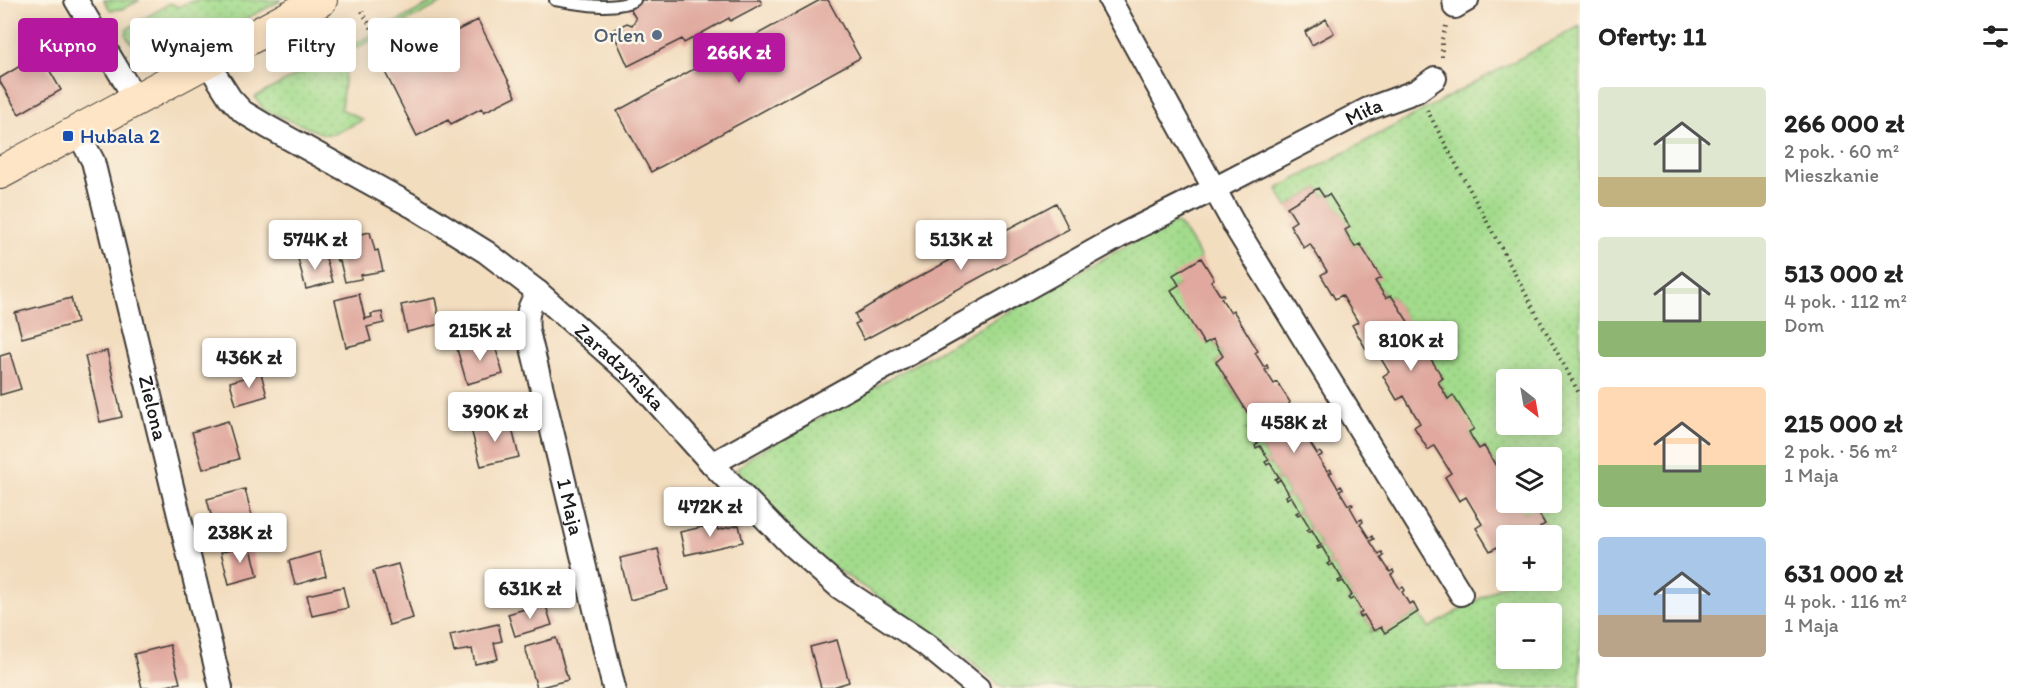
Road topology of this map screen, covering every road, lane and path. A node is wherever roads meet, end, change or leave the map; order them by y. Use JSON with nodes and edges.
{"nodes":[{"id":1,"x":76,"y":0,"type":"edge"},
{"id":2,"x":321,"y":0,"type":"edge"},
{"id":3,"x":555,"y":0,"type":"edge"},
{"id":4,"x":635,"y":0,"type":"edge"},
{"id":5,"x":1110,"y":0,"type":"edge"},
{"id":6,"x":1459,"y":2,"type":"edge"},
{"id":7,"x":362,"y":10,"type":"dead end"},
{"id":8,"x":368,"y":21,"type":"edge"},
{"id":9,"x":254,"y":36,"type":"edge"},
{"id":10,"x":188,"y":72,"type":"edge"},
{"id":11,"x":213,"y":72,"type":"edge"},
{"id":12,"x":1426,"y":85,"type":"junction"},
{"id":13,"x":136,"y":100,"type":"junction"},
{"id":14,"x":77,"y":131,"type":"junction"},
{"id":15,"x":0,"y":173,"type":"edge"},
{"id":16,"x":1214,"y":189,"type":"junction"},
{"id":17,"x":538,"y":292,"type":"junction"},
{"id":18,"x":1580,"y":395,"type":"edge"},
{"id":19,"x":712,"y":464,"type":"junction"},
{"id":20,"x":1461,"y":594,"type":"dead end"},
{"id":21,"x":221,"y":688,"type":"edge"},
{"id":22,"x":614,"y":688,"type":"edge"},
{"id":23,"x":978,"y":688,"type":"edge"}],
"edges":[{"from":1,"to":13,"type":"street"},
{"from":2,"to":9,"type":"main road"},
{"from":3,"to":4,"type":"lane"},
{"from":5,"to":16,"type":"street"},
{"from":6,"to":12,"type":"path"},
{"from":7,"to":8,"type":"path"},
{"from":10,"to":13,"type":"main road"},
{"from":11,"to":17,"type":"street","name":"Zaradzyńska"},
{"from":12,"to":16,"type":"street","name":"Miła"},
{"from":12,"to":18,"type":"path"},
{"from":13,"to":14,"type":"main road"},
{"from":14,"to":15,"type":"main road"},
{"from":14,"to":21,"type":"street","name":"Zielona"},
{"from":16,"to":19,"type":"street","name":"Miła"},
{"from":16,"to":20,"type":"street"},
{"from":17,"to":19,"type":"street","name":"Zaradzyńska"},
{"from":17,"to":22,"type":"street","name":"1 Maja"},
{"from":19,"to":23,"type":"street","name":"Zaradzyńska"}]}
